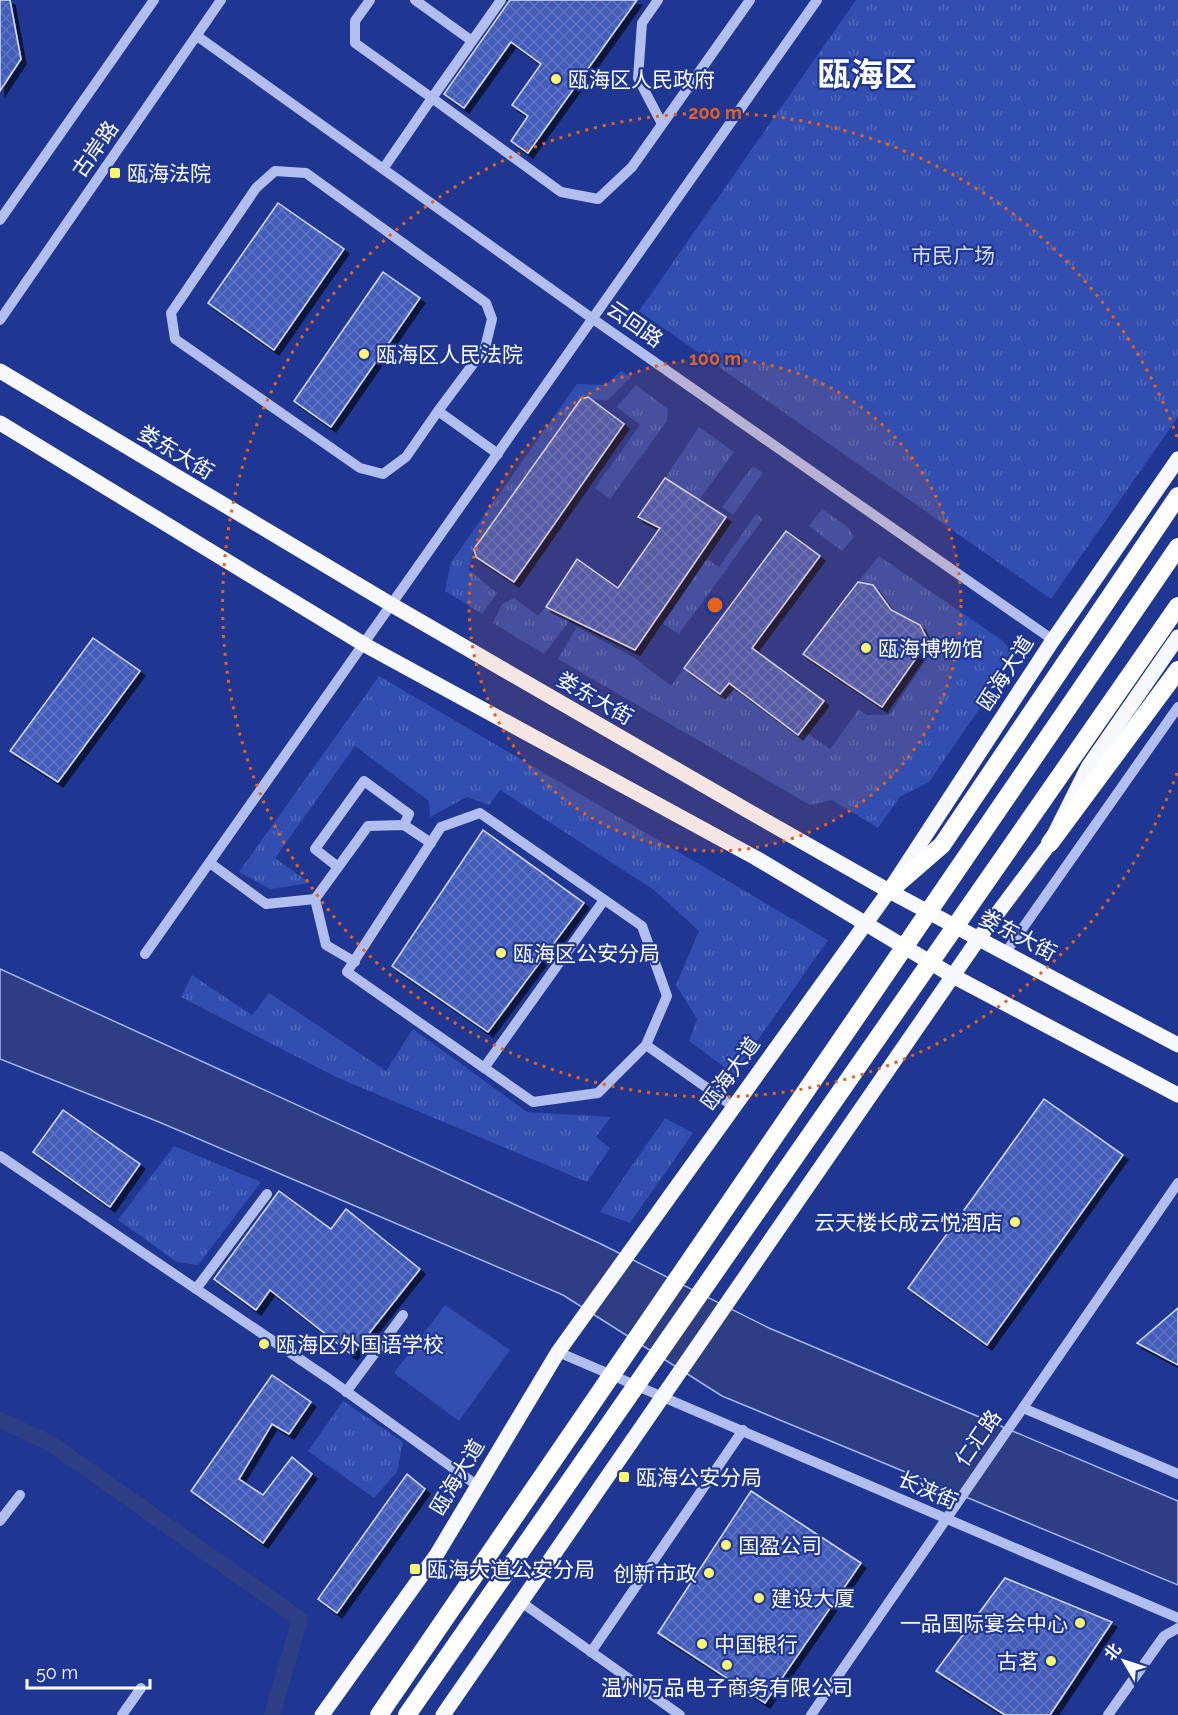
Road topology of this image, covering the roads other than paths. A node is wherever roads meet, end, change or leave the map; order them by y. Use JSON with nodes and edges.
{"nodes":[{"id":1,"x":221,"y":0,"type":"edge"},
{"id":2,"x":370,"y":0,"type":"edge"},
{"id":3,"x":415,"y":0,"type":"edge"},
{"id":4,"x":501,"y":0,"type":"edge"},
{"id":5,"x":658,"y":0,"type":"edge"},
{"id":6,"x":750,"y":0,"type":"edge"},
{"id":7,"x":817,"y":0,"type":"edge"},
{"id":8,"x":151,"y":1,"type":"edge"},
{"id":9,"x":197,"y":36,"type":"junction"},
{"id":10,"x":472,"y":41,"type":"junction"},
{"id":11,"x":432,"y":98,"type":"junction"},
{"id":12,"x":662,"y":124,"type":"junction"},
{"id":13,"x":383,"y":169,"type":"junction"},
{"id":14,"x":0,"y":220,"type":"edge"},
{"id":15,"x":593,"y":319,"type":"junction"},
{"id":16,"x":0,"y":320,"type":"edge"},
{"id":17,"x":0,"y":371,"type":"edge"},
{"id":18,"x":438,"y":411,"type":"junction"},
{"id":19,"x":0,"y":423,"type":"edge"},
{"id":20,"x":498,"y":454,"type":"junction"},
{"id":21,"x":1178,"y":459,"type":"edge"},
{"id":22,"x":1178,"y":496,"type":"edge"},
{"id":23,"x":1178,"y":547,"type":"edge"},
{"id":24,"x":392,"y":605,"type":"junction"},
{"id":25,"x":1178,"y":606,"type":"edge"},
{"id":26,"x":1178,"y":637,"type":"edge"},
{"id":27,"x":1053,"y":640,"type":"junction"},
{"id":28,"x":365,"y":645,"type":"junction"},
{"id":29,"x":1178,"y":670,"type":"edge"},
{"id":30,"x":1178,"y":706,"type":"edge"},
{"id":31,"x":404,"y":825,"type":"junction"},
{"id":32,"x":431,"y":843,"type":"junction"},
{"id":33,"x":1050,"y":843,"type":"junction"},
{"id":34,"x":210,"y":863,"type":"junction"},
{"id":35,"x":338,"y":867,"type":"junction"},
{"id":36,"x":889,"y":891,"type":"junction"},
{"id":37,"x":315,"y":899,"type":"junction"},
{"id":38,"x":604,"y":900,"type":"junction"},
{"id":39,"x":866,"y":924,"type":"junction"},
{"id":40,"x":979,"y":938,"type":"junction"},
{"id":41,"x":1006,"y":952,"type":"junction"},
{"id":42,"x":145,"y":954,"type":"dead end"},
{"id":43,"x":355,"y":962,"type":"junction"},
{"id":44,"x":953,"y":976,"type":"junction"},
{"id":45,"x":646,"y":1045,"type":"junction"},
{"id":46,"x":1178,"y":1045,"type":"edge"},
{"id":47,"x":484,"y":1068,"type":"junction"},
{"id":48,"x":1178,"y":1095,"type":"edge"},
{"id":49,"x":734,"y":1107,"type":"junction"},
{"id":50,"x":0,"y":1155,"type":"edge"},
{"id":51,"x":1178,"y":1183,"type":"edge"},
{"id":52,"x":267,"y":1194,"type":"dead end"},
{"id":53,"x":196,"y":1289,"type":"junction"},
{"id":54,"x":404,"y":1315,"type":"dead end"},
{"id":55,"x":558,"y":1352,"type":"junction"},
{"id":56,"x":346,"y":1392,"type":"junction"},
{"id":57,"x":663,"y":1395,"type":"junction"},
{"id":58,"x":1023,"y":1408,"type":"junction"},
{"id":59,"x":743,"y":1430,"type":"junction"},
{"id":60,"x":1178,"y":1474,"type":"edge"},
{"id":61,"x":478,"y":1486,"type":"junction"},
{"id":62,"x":20,"y":1495,"type":"dead end"},
{"id":63,"x":945,"y":1519,"type":"junction"},
{"id":64,"x":0,"y":1521,"type":"edge"},
{"id":65,"x":521,"y":1602,"type":"junction"},
{"id":66,"x":1178,"y":1618,"type":"edge"},
{"id":67,"x":1178,"y":1628,"type":"edge"},
{"id":68,"x":591,"y":1652,"type":"junction"},
{"id":69,"x":141,"y":1688,"type":"dead end"},
{"id":70,"x":122,"y":1715,"type":"edge"},
{"id":71,"x":322,"y":1715,"type":"edge"},
{"id":72,"x":379,"y":1715,"type":"edge"},
{"id":73,"x":407,"y":1715,"type":"edge"},
{"id":74,"x":443,"y":1715,"type":"edge"},
{"id":75,"x":680,"y":1715,"type":"edge"},
{"id":76,"x":811,"y":1715,"type":"edge"},
{"id":77,"x":1108,"y":1715,"type":"edge"}],
"edges":[{"from":1,"to":9,"type":"street","name":"古岸路"},
{"from":2,"to":11,"type":"street"},
{"from":3,"to":10,"type":"street"},
{"from":4,"to":10,"type":"street"},
{"from":5,"to":12,"type":"street"},
{"from":6,"to":12,"type":"street"},
{"from":7,"to":15,"type":"street"},
{"from":8,"to":14,"type":"street","name":"古岸路"},
{"from":9,"to":13,"type":"street","name":"云回路"},
{"from":9,"to":16,"type":"street","name":"古岸路"},
{"from":10,"to":11,"type":"street"},
{"from":11,"to":12,"type":"street"},
{"from":11,"to":13,"type":"street"},
{"from":13,"to":15,"type":"street","name":"云回路"},
{"from":15,"to":20,"type":"street"},
{"from":15,"to":27,"type":"street","name":"云回路"},
{"from":17,"to":24,"type":"main road","name":"娄东大街"},
{"from":18,"to":18,"type":"street"},
{"from":18,"to":20,"type":"street"},
{"from":19,"to":28,"type":"main road"},
{"from":20,"to":24,"type":"street"},
{"from":21,"to":27,"type":"main road","name":"瓯海大道"},
{"from":22,"to":36,"type":"highway"},
{"from":23,"to":72,"type":"highway","bridge":true},
{"from":24,"to":28,"type":"street"},
{"from":24,"to":36,"type":"main road","name":"娄东大街"},
{"from":25,"to":73,"type":"highway","bridge":true},
{"from":26,"to":33,"type":"main road"},
{"from":27,"to":36,"type":"main road","name":"瓯海大道"},
{"from":28,"to":34,"type":"street"},
{"from":28,"to":39,"type":"main road"},
{"from":29,"to":33,"type":"highway"},
{"from":30,"to":41,"type":"street"},
{"from":31,"to":32,"type":"street"},
{"from":31,"to":35,"type":"street"},
{"from":31,"to":35,"type":"street"},
{"from":32,"to":38,"type":"street"},
{"from":32,"to":43,"type":"street"},
{"from":33,"to":40,"type":"main road"},
{"from":34,"to":37,"type":"street"},
{"from":34,"to":42,"type":"street"},
{"from":35,"to":37,"type":"street"},
{"from":36,"to":39,"type":"main road","name":"瓯海大道"},
{"from":36,"to":40,"type":"main road","name":"娄东大街"},
{"from":37,"to":43,"type":"street"},
{"from":38,"to":45,"type":"street"},
{"from":38,"to":47,"type":"street"},
{"from":39,"to":44,"type":"main road"},
{"from":39,"to":49,"type":"main road","name":"瓯海大道"},
{"from":40,"to":41,"type":"main road","name":"娄东大街"},
{"from":40,"to":44,"type":"main road"},
{"from":41,"to":46,"type":"main road","name":"娄东大街"},
{"from":43,"to":47,"type":"street"},
{"from":44,"to":48,"type":"main road"},
{"from":44,"to":57,"type":"main road"},
{"from":45,"to":47,"type":"street"},
{"from":45,"to":49,"type":"street"},
{"from":49,"to":55,"type":"main road","name":"瓯海大道"},
{"from":50,"to":53,"type":"street"},
{"from":51,"to":58,"type":"street","name":"仁汇路"},
{"from":52,"to":53,"type":"street"},
{"from":53,"to":56,"type":"street"},
{"from":54,"to":56,"type":"street"},
{"from":55,"to":57,"type":"street","name":"长浃街"},
{"from":55,"to":61,"type":"main road","name":"瓯海大道"},
{"from":56,"to":61,"type":"street"},
{"from":57,"to":59,"type":"street","name":"长浃街"},
{"from":57,"to":65,"type":"main road"},
{"from":58,"to":60,"type":"street"},
{"from":58,"to":63,"type":"street","name":"仁汇路"},
{"from":59,"to":63,"type":"street","name":"长浃街"},
{"from":59,"to":68,"type":"street"},
{"from":61,"to":71,"type":"main road","name":"瓯海大道"},
{"from":62,"to":64,"type":"street"},
{"from":63,"to":66,"type":"street","name":"长浃街"},
{"from":63,"to":76,"type":"street","name":"仁汇路"},
{"from":65,"to":68,"type":"street"},
{"from":65,"to":74,"type":"main road"},
{"from":67,"to":77,"type":"street"},
{"from":68,"to":75,"type":"street"},
{"from":69,"to":70,"type":"street"}]}
